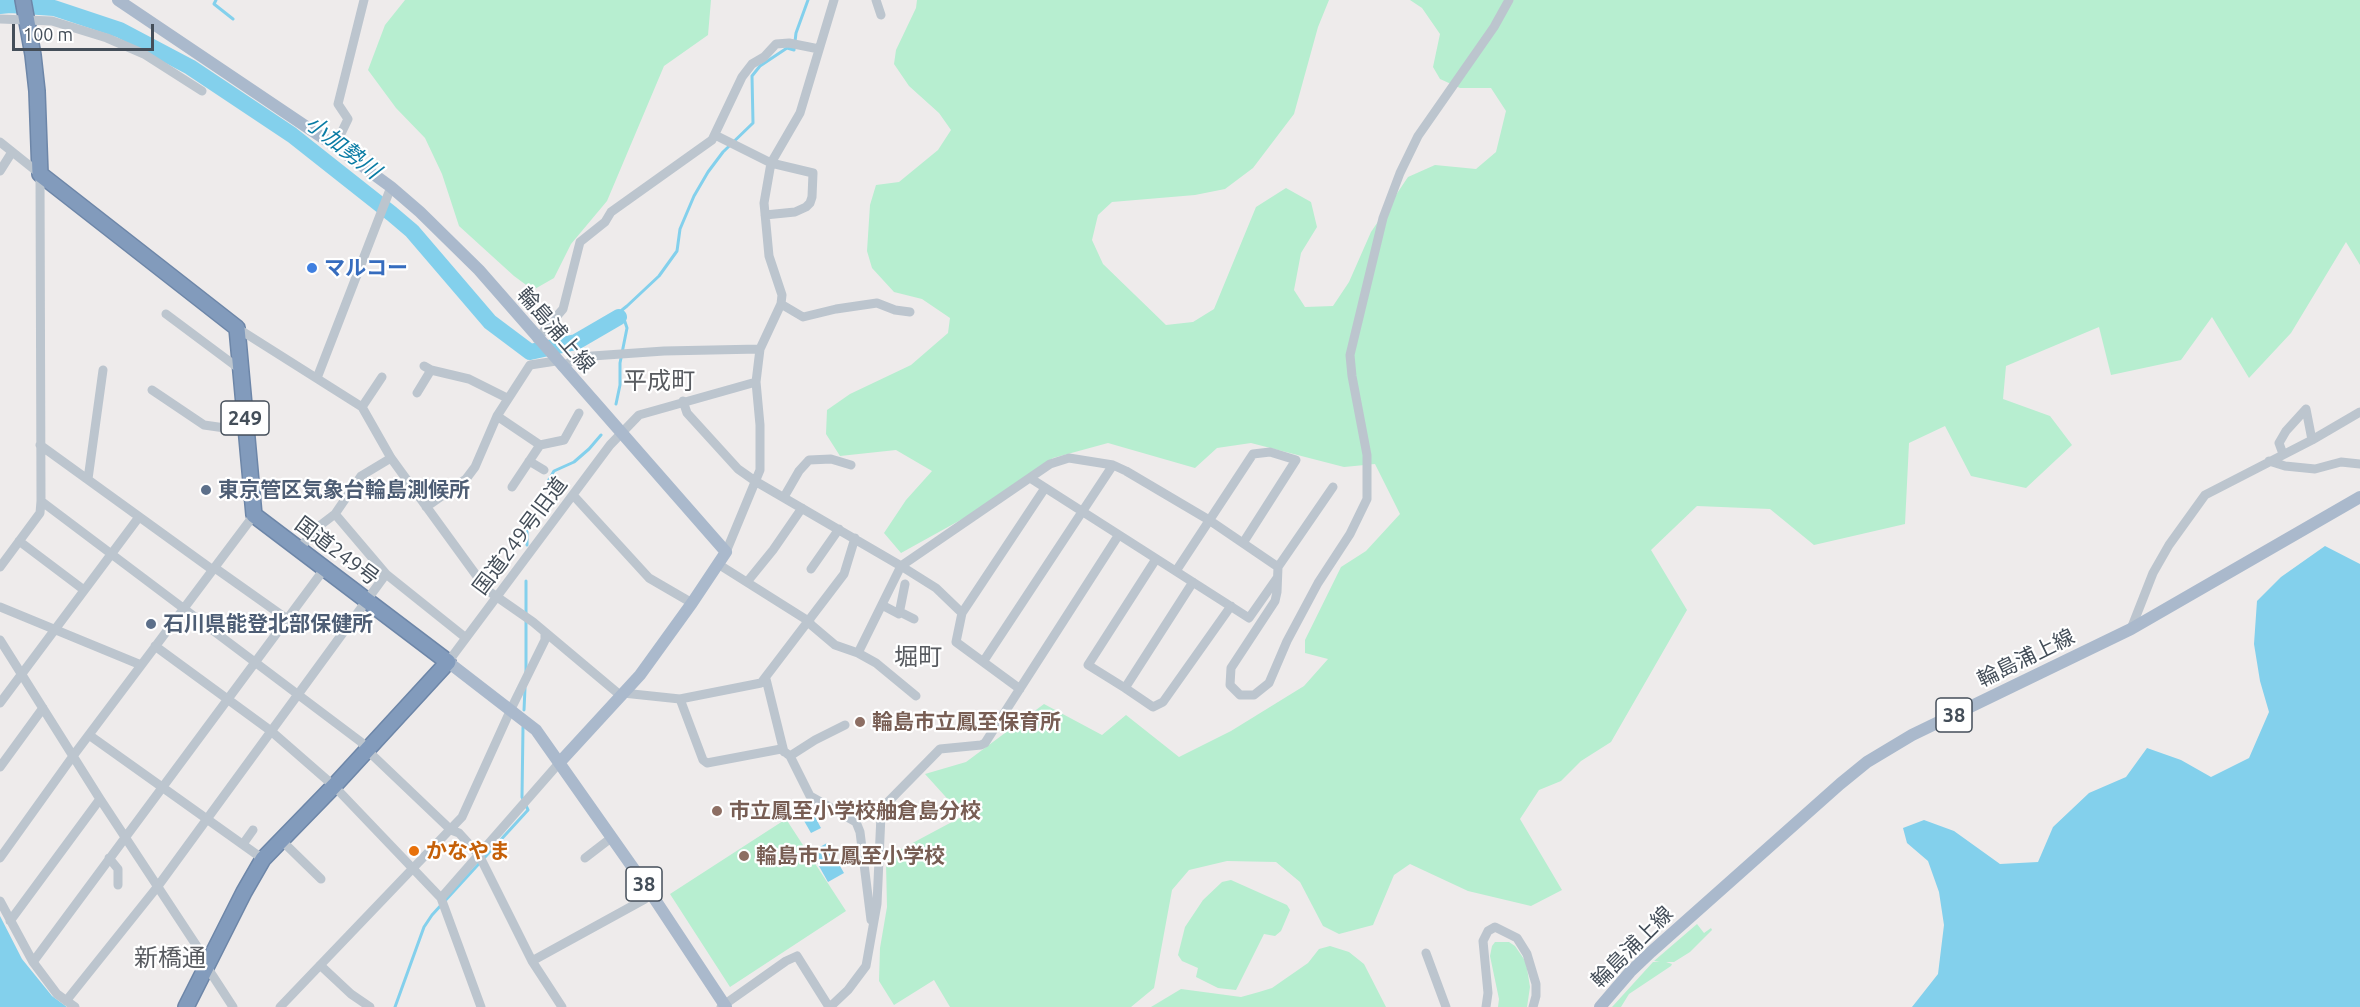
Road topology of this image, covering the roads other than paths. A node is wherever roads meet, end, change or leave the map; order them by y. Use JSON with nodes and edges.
{"nodes":[{"id":1,"x":23,"y":0,"type":"edge"},
{"id":2,"x":118,"y":0,"type":"edge"},
{"id":3,"x":364,"y":0,"type":"edge"},
{"id":4,"x":834,"y":0,"type":"edge"},
{"id":5,"x":876,"y":0,"type":"edge"},
{"id":6,"x":1509,"y":0,"type":"edge"},
{"id":7,"x":881,"y":15,"type":"dead end"},
{"id":8,"x":0,"y":19,"type":"edge"},
{"id":9,"x":27,"y":19,"type":"junction"},
{"id":10,"x":819,"y":49,"type":"junction"},
{"id":11,"x":202,"y":91,"type":"dead end"},
{"id":12,"x":715,"y":135,"type":"junction"},
{"id":13,"x":0,"y":142,"type":"edge"},
{"id":14,"x":335,"y":146,"type":"junction"},
{"id":15,"x":12,"y":152,"type":"junction"},
{"id":16,"x":771,"y":163,"type":"junction"},
{"id":17,"x":0,"y":171,"type":"edge"},
{"id":18,"x":40,"y":174,"type":"junction"},
{"id":19,"x":390,"y":192,"type":"junction"},
{"id":20,"x":765,"y":215,"type":"junction"},
{"id":21,"x":781,"y":304,"type":"junction"},
{"id":22,"x":910,"y":312,"type":"dead end"},
{"id":23,"x":166,"y":314,"type":"dead end"},
{"id":24,"x":237,"y":328,"type":"junction"},
{"id":25,"x":537,"y":339,"type":"junction"},
{"id":26,"x":760,"y":349,"type":"junction"},
{"id":27,"x":557,"y":362,"type":"junction"},
{"id":28,"x":103,"y":370,"type":"dead end"},
{"id":29,"x":241,"y":370,"type":"junction"},
{"id":30,"x":382,"y":377,"type":"dead end"},
{"id":31,"x":318,"y":378,"type":"junction"},
{"id":32,"x":756,"y":382,"type":"junction"},
{"id":33,"x":152,"y":390,"type":"dead end"},
{"id":34,"x":417,"y":393,"type":"dead end"},
{"id":35,"x":507,"y":398,"type":"junction"},
{"id":36,"x":683,"y":402,"type":"junction"},
{"id":37,"x":362,"y":407,"type":"junction"},
{"id":38,"x":2360,"y":412,"type":"edge"},
{"id":39,"x":579,"y":413,"type":"dead end"},
{"id":40,"x":496,"y":416,"type":"junction"},
{"id":41,"x":246,"y":431,"type":"junction"},
{"id":42,"x":621,"y":433,"type":"junction"},
{"id":43,"x":2312,"y":440,"type":"junction"},
{"id":44,"x":40,"y":445,"type":"junction"},
{"id":45,"x":540,"y":445,"type":"junction"},
{"id":46,"x":2283,"y":454,"type":"junction"},
{"id":47,"x":391,"y":458,"type":"junction"},
{"id":48,"x":529,"y":461,"type":"junction"},
{"id":49,"x":2269,"y":461,"type":"junction"},
{"id":50,"x":2360,"y":464,"type":"edge"},
{"id":51,"x":851,"y":465,"type":"dead end"},
{"id":52,"x":1113,"y":465,"type":"junction"},
{"id":53,"x":544,"y":470,"type":"dead end"},
{"id":54,"x":1030,"y":478,"type":"junction"},
{"id":55,"x":88,"y":480,"type":"junction"},
{"id":56,"x":755,"y":482,"type":"junction"},
{"id":57,"x":1333,"y":486,"type":"dead end"},
{"id":58,"x":512,"y":488,"type":"dead end"},
{"id":59,"x":1045,"y":488,"type":"junction"},
{"id":60,"x":573,"y":495,"type":"junction"},
{"id":61,"x":784,"y":497,"type":"junction"},
{"id":62,"x":2360,"y":497,"type":"edge"},
{"id":63,"x":41,"y":501,"type":"junction"},
{"id":64,"x":426,"y":507,"type":"junction"},
{"id":65,"x":802,"y":508,"type":"junction"},
{"id":66,"x":1082,"y":512,"type":"junction"},
{"id":67,"x":335,"y":514,"type":"junction"},
{"id":68,"x":254,"y":515,"type":"junction"},
{"id":69,"x":139,"y":517,"type":"junction"},
{"id":70,"x":1209,"y":520,"type":"junction"},
{"id":71,"x":839,"y":529,"type":"junction"},
{"id":72,"x":1118,"y":536,"type":"junction"},
{"id":73,"x":855,"y":538,"type":"junction"},
{"id":74,"x":19,"y":541,"type":"junction"},
{"id":75,"x":1243,"y":543,"type":"junction"},
{"id":76,"x":299,"y":549,"type":"junction"},
{"id":77,"x":726,"y":552,"type":"junction"},
{"id":78,"x":112,"y":553,"type":"junction"},
{"id":79,"x":1156,"y":559,"type":"junction"},
{"id":80,"x":718,"y":564,"type":"junction"},
{"id":81,"x":901,"y":566,"type":"junction"},
{"id":82,"x":0,"y":567,"type":"edge"},
{"id":83,"x":1278,"y":567,"type":"junction"},
{"id":84,"x":215,"y":568,"type":"junction"},
{"id":85,"x":325,"y":568,"type":"junction"},
{"id":86,"x":811,"y":569,"type":"dead end"},
{"id":87,"x":1176,"y":571,"type":"junction"},
{"id":88,"x":386,"y":574,"type":"junction"},
{"id":89,"x":1277,"y":578,"type":"junction"},
{"id":90,"x":747,"y":582,"type":"junction"},
{"id":91,"x":1193,"y":582,"type":"junction"},
{"id":92,"x":905,"y":584,"type":"dead end"},
{"id":93,"x":84,"y":590,"type":"junction"},
{"id":94,"x":497,"y":597,"type":"junction"},
{"id":95,"x":367,"y":601,"type":"junction"},
{"id":96,"x":692,"y":603,"type":"junction"},
{"id":97,"x":882,"y":605,"type":"junction"},
{"id":98,"x":1231,"y":606,"type":"junction"},
{"id":99,"x":0,"y":607,"type":"edge"},
{"id":100,"x":184,"y":608,"type":"junction"},
{"id":101,"x":900,"y":612,"type":"junction"},
{"id":102,"x":962,"y":613,"type":"junction"},
{"id":103,"x":287,"y":619,"type":"junction"},
{"id":104,"x":914,"y":619,"type":"dead end"},
{"id":105,"x":810,"y":622,"type":"junction"},
{"id":106,"x":54,"y":629,"type":"junction"},
{"id":107,"x":2131,"y":629,"type":"junction"},
{"id":108,"x":545,"y":633,"type":"junction"},
{"id":109,"x":466,"y":638,"type":"junction"},
{"id":110,"x":0,"y":640,"type":"edge"},
{"id":111,"x":155,"y":646,"type":"junction"},
{"id":112,"x":858,"y":653,"type":"junction"},
{"id":113,"x":256,"y":662,"type":"junction"},
{"id":114,"x":448,"y":662,"type":"junction"},
{"id":115,"x":983,"y":662,"type":"junction"},
{"id":116,"x":141,"y":665,"type":"junction"},
{"id":117,"x":21,"y":675,"type":"junction"},
{"id":118,"x":766,"y":680,"type":"junction"},
{"id":119,"x":1125,"y":688,"type":"junction"},
{"id":120,"x":1020,"y":689,"type":"junction"},
{"id":121,"x":299,"y":694,"type":"junction"},
{"id":122,"x":622,"y":694,"type":"junction"},
{"id":123,"x":916,"y":696,"type":"dead end"},
{"id":124,"x":228,"y":699,"type":"junction"},
{"id":125,"x":680,"y":699,"type":"junction"},
{"id":126,"x":0,"y":703,"type":"edge"},
{"id":127,"x":43,"y":708,"type":"junction"},
{"id":128,"x":511,"y":709,"type":"junction"},
{"id":129,"x":845,"y":725,"type":"dead end"},
{"id":130,"x":271,"y":730,"type":"junction"},
{"id":131,"x":89,"y":735,"type":"junction"},
{"id":132,"x":367,"y":750,"type":"junction"},
{"id":133,"x":787,"y":754,"type":"junction"},
{"id":134,"x":73,"y":756,"type":"junction"},
{"id":135,"x":560,"y":762,"type":"junction"},
{"id":136,"x":0,"y":767,"type":"edge"},
{"id":137,"x":334,"y":786,"type":"junction"},
{"id":138,"x":162,"y":787,"type":"junction"},
{"id":139,"x":100,"y":799,"type":"junction"},
{"id":140,"x":207,"y":819,"type":"junction"},
{"id":141,"x":253,"y":830,"type":"dead end"},
{"id":142,"x":451,"y":830,"type":"junction"},
{"id":143,"x":125,"y":836,"type":"junction"},
{"id":144,"x":611,"y":838,"type":"junction"},
{"id":145,"x":281,"y":840,"type":"junction"},
{"id":146,"x":243,"y":844,"type":"junction"},
{"id":147,"x":0,"y":858,"type":"edge"},
{"id":148,"x":109,"y":858,"type":"junction"},
{"id":149,"x":585,"y":858,"type":"dead end"},
{"id":150,"x":263,"y":859,"type":"junction"},
{"id":151,"x":480,"y":859,"type":"junction"},
{"id":152,"x":414,"y":868,"type":"junction"},
{"id":153,"x":321,"y":879,"type":"dead end"},
{"id":154,"x":118,"y":885,"type":"dead end"},
{"id":155,"x":158,"y":886,"type":"junction"},
{"id":156,"x":650,"y":892,"type":"junction"},
{"id":157,"x":0,"y":901,"type":"edge"},
{"id":158,"x":443,"y":901,"type":"junction"},
{"id":159,"x":10,"y":921,"type":"junction"},
{"id":160,"x":873,"y":923,"type":"junction"},
{"id":161,"x":1426,"y":953,"type":"dead end"},
{"id":162,"x":532,"y":961,"type":"junction"},
{"id":163,"x":33,"y":962,"type":"junction"},
{"id":164,"x":321,"y":965,"type":"junction"},
{"id":165,"x":207,"y":967,"type":"junction"},
{"id":166,"x":71,"y":1004,"type":"edge"},
{"id":167,"x":724,"y":1006,"type":"edge"},
{"id":168,"x":186,"y":1007,"type":"edge"},
{"id":169,"x":233,"y":1007,"type":"edge"},
{"id":170,"x":280,"y":1007,"type":"edge"},
{"id":171,"x":370,"y":1007,"type":"edge"},
{"id":172,"x":481,"y":1007,"type":"edge"},
{"id":173,"x":562,"y":1007,"type":"edge"},
{"id":174,"x":830,"y":1007,"type":"edge"},
{"id":175,"x":1446,"y":1007,"type":"edge"},
{"id":176,"x":1486,"y":1007,"type":"edge"},
{"id":177,"x":1533,"y":1007,"type":"edge"},
{"id":178,"x":1600,"y":1007,"type":"edge"}],
"edges":[{"from":1,"to":9,"type":"highway"},
{"from":2,"to":14,"type":"main road","name":"輪島浦上線"},
{"from":3,"to":14,"type":"street"},
{"from":4,"to":10,"type":"street"},
{"from":5,"to":7,"type":"street"},
{"from":6,"to":89,"type":"street"},
{"from":8,"to":9,"type":"street"},
{"from":9,"to":11,"type":"street"},
{"from":9,"to":18,"type":"highway"},
{"from":10,"to":12,"type":"street"},
{"from":10,"to":16,"type":"street"},
{"from":12,"to":16,"type":"street"},
{"from":12,"to":25,"type":"street"},
{"from":13,"to":15,"type":"street"},
{"from":14,"to":19,"type":"main road","name":"輪島浦上線"},
{"from":15,"to":17,"type":"street"},
{"from":15,"to":18,"type":"street"},
{"from":16,"to":20,"type":"street"},
{"from":16,"to":20,"type":"street"},
{"from":18,"to":24,"type":"highway"},
{"from":18,"to":44,"type":"street"},
{"from":19,"to":25,"type":"main road","name":"輪島浦上線"},
{"from":19,"to":31,"type":"street"},
{"from":20,"to":21,"type":"street"},
{"from":21,"to":22,"type":"street"},
{"from":21,"to":26,"type":"street"},
{"from":23,"to":29,"type":"street"},
{"from":24,"to":29,"type":"highway","number":"249"},
{"from":24,"to":31,"type":"street"},
{"from":25,"to":27,"type":"main road","name":"輪島浦上線"},
{"from":26,"to":27,"type":"street"},
{"from":26,"to":32,"type":"street"},
{"from":27,"to":35,"type":"street"},
{"from":27,"to":42,"type":"main road","name":"輪島浦上線"},
{"from":28,"to":55,"type":"street"},
{"from":29,"to":41,"type":"highway","number":"249"},
{"from":30,"to":37,"type":"street"},
{"from":31,"to":37,"type":"street"},
{"from":32,"to":36,"type":"street","name":"国道249号旧道"},
{"from":32,"to":56,"type":"street"},
{"from":33,"to":41,"type":"street"},
{"from":34,"to":35,"type":"street"},
{"from":35,"to":40,"type":"street"},
{"from":36,"to":42,"type":"street","name":"国道249号旧道"},
{"from":36,"to":56,"type":"street"},
{"from":37,"to":47,"type":"street"},
{"from":38,"to":43,"type":"street"},
{"from":39,"to":45,"type":"street"},
{"from":40,"to":45,"type":"street"},
{"from":40,"to":64,"type":"street"},
{"from":41,"to":68,"type":"highway","number":"249"},
{"from":42,"to":60,"type":"street","name":"国道249号旧道"},
{"from":42,"to":77,"type":"main road","name":"輪島浦上線"},
{"from":43,"to":46,"type":"street"},
{"from":43,"to":46,"type":"street"},
{"from":44,"to":55,"type":"street"},
{"from":44,"to":63,"type":"street"},
{"from":45,"to":48,"type":"street"},
{"from":46,"to":49,"type":"street"},
{"from":47,"to":64,"type":"street"},
{"from":47,"to":67,"type":"street"},
{"from":48,"to":53,"type":"street"},
{"from":48,"to":58,"type":"street"},
{"from":49,"to":50,"type":"street"},
{"from":49,"to":107,"type":"street"},
{"from":51,"to":61,"type":"street"},
{"from":52,"to":54,"type":"street"},
{"from":52,"to":66,"type":"street"},
{"from":52,"to":70,"type":"street"},
{"from":54,"to":59,"type":"street"},
{"from":54,"to":81,"type":"street"},
{"from":55,"to":69,"type":"street"},
{"from":56,"to":61,"type":"street"},
{"from":56,"to":77,"type":"street"},
{"from":57,"to":83,"type":"street"},
{"from":59,"to":66,"type":"street"},
{"from":59,"to":102,"type":"street"},
{"from":60,"to":94,"type":"street","name":"国道249号旧道"},
{"from":60,"to":96,"type":"street"},
{"from":61,"to":65,"type":"street"},
{"from":62,"to":107,"type":"main road","name":"輪島浦上線","number":"38"},
{"from":63,"to":74,"type":"street"},
{"from":63,"to":78,"type":"street"},
{"from":64,"to":94,"type":"street"},
{"from":65,"to":71,"type":"street"},
{"from":65,"to":90,"type":"street"},
{"from":66,"to":72,"type":"street"},
{"from":66,"to":115,"type":"street"},
{"from":67,"to":76,"type":"street"},
{"from":67,"to":88,"type":"street"},
{"from":68,"to":76,"type":"highway","name":"国道249号"},
{"from":68,"to":84,"type":"street"},
{"from":69,"to":78,"type":"street"},
{"from":69,"to":84,"type":"street"},
{"from":70,"to":75,"type":"street"},
{"from":70,"to":75,"type":"street"},
{"from":70,"to":87,"type":"street"},
{"from":71,"to":73,"type":"street"},
{"from":71,"to":86,"type":"street"},
{"from":72,"to":79,"type":"street"},
{"from":72,"to":120,"type":"street"},
{"from":73,"to":81,"type":"street"},
{"from":73,"to":105,"type":"street"},
{"from":74,"to":82,"type":"street"},
{"from":74,"to":93,"type":"street"},
{"from":75,"to":83,"type":"street"},
{"from":76,"to":85,"type":"highway","name":"国道249号"},
{"from":77,"to":80,"type":"main road"},
{"from":78,"to":93,"type":"street"},
{"from":78,"to":100,"type":"street"},
{"from":79,"to":87,"type":"street"},
{"from":79,"to":119,"type":"street"},
{"from":80,"to":90,"type":"street"},
{"from":80,"to":96,"type":"main road"},
{"from":81,"to":97,"type":"street"},
{"from":81,"to":102,"type":"street"},
{"from":83,"to":89,"type":"street"},
{"from":84,"to":100,"type":"street"},
{"from":84,"to":103,"type":"street"},
{"from":85,"to":95,"type":"highway","name":"国道249号"},
{"from":85,"to":103,"type":"street"},
{"from":87,"to":91,"type":"street"},
{"from":88,"to":95,"type":"street"},
{"from":88,"to":109,"type":"street"},
{"from":89,"to":98,"type":"street"},
{"from":90,"to":105,"type":"street"},
{"from":91,"to":98,"type":"street"},
{"from":91,"to":119,"type":"street"},
{"from":92,"to":101,"type":"street"},
{"from":93,"to":106,"type":"street"},
{"from":94,"to":108,"type":"street"},
{"from":94,"to":109,"type":"street","name":"国道249号旧道"},
{"from":95,"to":114,"type":"highway","name":"国道249号"},
{"from":95,"to":121,"type":"street"},
{"from":96,"to":122,"type":"main road"},
{"from":97,"to":101,"type":"street"},
{"from":97,"to":112,"type":"street"},
{"from":98,"to":119,"type":"street"},
{"from":99,"to":106,"type":"street"},
{"from":100,"to":111,"type":"street"},
{"from":100,"to":113,"type":"street"},
{"from":101,"to":104,"type":"street"},
{"from":102,"to":115,"type":"street"},
{"from":103,"to":113,"type":"street"},
{"from":105,"to":112,"type":"street"},
{"from":105,"to":118,"type":"street"},
{"from":106,"to":116,"type":"street"},
{"from":106,"to":117,"type":"street"},
{"from":107,"to":178,"type":"main road","name":"輪島浦上線","number":"38"},
{"from":108,"to":122,"type":"street"},
{"from":108,"to":128,"type":"street"},
{"from":109,"to":114,"type":"street","name":"国道249号旧道"},
{"from":110,"to":117,"type":"street"},
{"from":111,"to":116,"type":"street"},
{"from":111,"to":124,"type":"street"},
{"from":112,"to":123,"type":"street"},
{"from":113,"to":121,"type":"street"},
{"from":113,"to":124,"type":"street"},
{"from":114,"to":128,"type":"main road","number":"38"},
{"from":114,"to":132,"type":"highway"},
{"from":115,"to":120,"type":"street"},
{"from":116,"to":131,"type":"street"},
{"from":117,"to":126,"type":"street"},
{"from":117,"to":127,"type":"street"},
{"from":118,"to":125,"type":"street"},
{"from":118,"to":133,"type":"street"},
{"from":120,"to":160,"type":"street"},
{"from":121,"to":130,"type":"street"},
{"from":121,"to":132,"type":"street"},
{"from":122,"to":125,"type":"street"},
{"from":122,"to":135,"type":"main road"},
{"from":124,"to":130,"type":"street"},
{"from":124,"to":138,"type":"street"},
{"from":125,"to":133,"type":"street"},
{"from":127,"to":134,"type":"street"},
{"from":127,"to":136,"type":"street"},
{"from":128,"to":135,"type":"main road","number":"38"},
{"from":128,"to":142,"type":"street"},
{"from":129,"to":133,"type":"street"},
{"from":130,"to":137,"type":"street"},
{"from":130,"to":140,"type":"street"},
{"from":131,"to":134,"type":"street"},
{"from":131,"to":138,"type":"street"},
{"from":132,"to":137,"type":"highway"},
{"from":132,"to":142,"type":"street"},
{"from":133,"to":160,"type":"street"},
{"from":134,"to":139,"type":"street"},
{"from":134,"to":147,"type":"street"},
{"from":135,"to":144,"type":"main road","number":"38"},
{"from":135,"to":151,"type":"street"},
{"from":137,"to":145,"type":"highway"},
{"from":137,"to":152,"type":"street"},
{"from":138,"to":140,"type":"street"},
{"from":138,"to":143,"type":"street"},
{"from":139,"to":143,"type":"street"},
{"from":139,"to":159,"type":"street"},
{"from":140,"to":146,"type":"street"},
{"from":140,"to":155,"type":"street"},
{"from":141,"to":146,"type":"street"},
{"from":142,"to":151,"type":"street"},
{"from":142,"to":152,"type":"street"},
{"from":143,"to":148,"type":"street"},
{"from":143,"to":155,"type":"street"},
{"from":144,"to":149,"type":"street"},
{"from":144,"to":156,"type":"main road","number":"38"},
{"from":145,"to":150,"type":"highway"},
{"from":145,"to":153,"type":"street"},
{"from":146,"to":150,"type":"street"},
{"from":148,"to":154,"type":"street"},
{"from":148,"to":163,"type":"street"},
{"from":150,"to":165,"type":"highway"},
{"from":151,"to":158,"type":"street"},
{"from":151,"to":162,"type":"street"},
{"from":152,"to":158,"type":"street"},
{"from":152,"to":164,"type":"street"},
{"from":155,"to":165,"type":"street"},
{"from":155,"to":166,"type":"street"},
{"from":156,"to":162,"type":"street"},
{"from":156,"to":167,"type":"main road","number":"38"},
{"from":157,"to":159,"type":"street"},
{"from":158,"to":172,"type":"street"},
{"from":159,"to":163,"type":"street"},
{"from":160,"to":174,"type":"street"},
{"from":161,"to":175,"type":"street"},
{"from":162,"to":173,"type":"street"},
{"from":163,"to":166,"type":"street"},
{"from":164,"to":170,"type":"street"},
{"from":164,"to":171,"type":"street"},
{"from":165,"to":168,"type":"highway"},
{"from":165,"to":169,"type":"street"},
{"from":167,"to":174,"type":"street"},
{"from":176,"to":177,"type":"street"}]}
